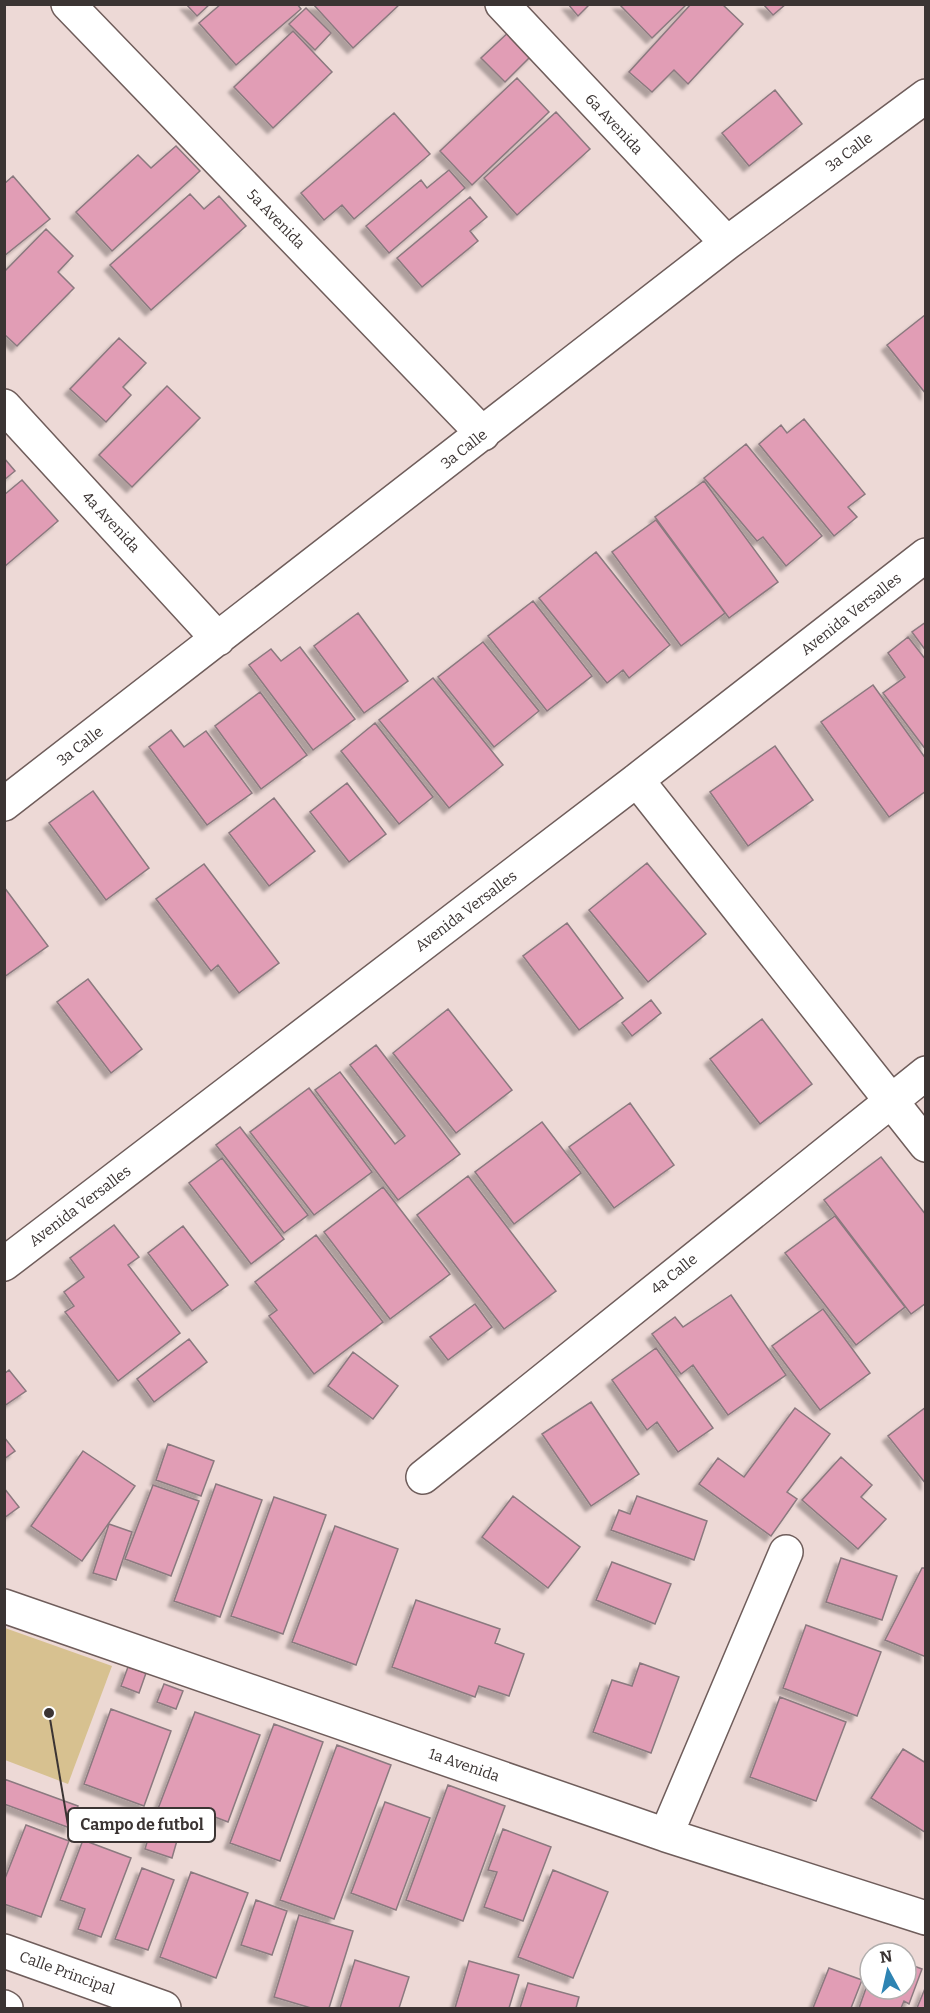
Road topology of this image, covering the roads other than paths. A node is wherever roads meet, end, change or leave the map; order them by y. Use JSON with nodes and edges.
{"nodes":[{"id":1,"x":68,"y":4,"type":"edge"},
{"id":2,"x":502,"y":4,"type":"edge"},
{"id":3,"x":926,"y":96,"type":"edge"},
{"id":4,"x":727,"y":243,"type":"junction"},
{"id":5,"x":4,"y":406,"type":"edge"},
{"id":6,"x":483,"y":434,"type":"junction"},
{"id":7,"x":926,"y":555,"type":"edge"},
{"id":8,"x":218,"y":639,"type":"junction"},
{"id":9,"x":637,"y":780,"type":"junction"},
{"id":10,"x":4,"y":804,"type":"edge"},
{"id":11,"x":926,"y":1073,"type":"edge"},
{"id":12,"x":890,"y":1099,"type":"junction"},
{"id":13,"x":926,"y":1145,"type":"edge"},
{"id":14,"x":4,"y":1264,"type":"edge"},
{"id":15,"x":423,"y":1477,"type":"dead end"},
{"id":16,"x":786,"y":1552,"type":"dead end"},
{"id":17,"x":4,"y":1606,"type":"edge"},
{"id":18,"x":666,"y":1835,"type":"junction"},
{"id":19,"x":926,"y":1918,"type":"edge"},
{"id":20,"x":4,"y":1951,"type":"edge"},
{"id":21,"x":164,"y":2008,"type":"edge"}],
"edges":[{"from":1,"to":6,"type":"street","name":"5a Avenida"},
{"from":2,"to":4,"type":"street","name":"6a Avenida"},
{"from":3,"to":4,"type":"street","name":"3a Calle"},
{"from":4,"to":6,"type":"street","name":"3a Calle"},
{"from":5,"to":8,"type":"street","name":"4a Avenida"},
{"from":6,"to":8,"type":"street","name":"3a Calle"},
{"from":7,"to":9,"type":"street","name":"Avenida Versalles"},
{"from":8,"to":10,"type":"street","name":"3a Calle"},
{"from":9,"to":12,"type":"street"},
{"from":9,"to":14,"type":"street","name":"Avenida Versalles"},
{"from":11,"to":12,"type":"street","name":"4a Calle"},
{"from":12,"to":13,"type":"street"},
{"from":12,"to":15,"type":"street","name":"4a Calle"},
{"from":16,"to":18,"type":"street"},
{"from":17,"to":18,"type":"street","name":"1a Avenida"},
{"from":18,"to":19,"type":"street","name":"1a Avenida"},
{"from":20,"to":21,"type":"street","name":"Calle Principal"}]}
